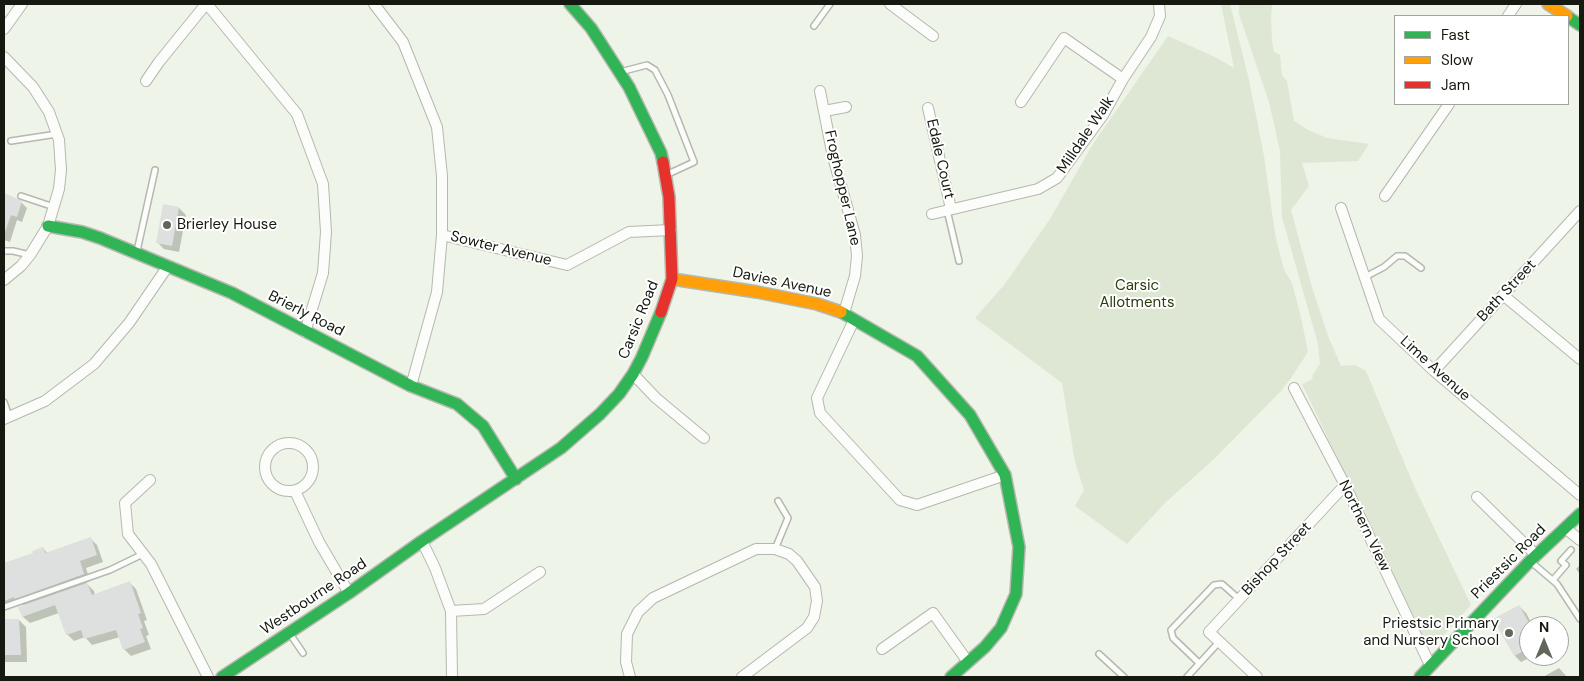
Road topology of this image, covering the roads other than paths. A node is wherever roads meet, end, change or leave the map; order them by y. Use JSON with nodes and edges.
{"nodes":[{"id":1,"x":22,"y":4,"type":"edge"},
{"id":2,"x":207,"y":4,"type":"edge"},
{"id":3,"x":374,"y":4,"type":"edge"},
{"id":4,"x":570,"y":4,"type":"edge"},
{"id":5,"x":830,"y":4,"type":"edge"},
{"id":6,"x":890,"y":4,"type":"edge"},
{"id":7,"x":1159,"y":4,"type":"edge"},
{"id":8,"x":1516,"y":4,"type":"edge"},
{"id":9,"x":1548,"y":4,"type":"edge"},
{"id":10,"x":1509,"y":15,"type":"edge"},
{"id":11,"x":1564,"y":15,"type":"edge"},
{"id":12,"x":1569,"y":18,"type":"edge"},
{"id":13,"x":1580,"y":25,"type":"edge"},
{"id":14,"x":814,"y":26,"type":"dead end"},
{"id":15,"x":4,"y":29,"type":"edge"},
{"id":16,"x":933,"y":36,"type":"dead end"},
{"id":17,"x":4,"y":57,"type":"edge"},
{"id":18,"x":620,"y":72,"type":"junction"},
{"id":19,"x":1123,"y":79,"type":"junction"},
{"id":20,"x":146,"y":81,"type":"dead end"},
{"id":21,"x":820,"y":91,"type":"dead end"},
{"id":22,"x":1020,"y":102,"type":"dead end"},
{"id":23,"x":1448,"y":105,"type":"edge"},
{"id":24,"x":846,"y":107,"type":"dead end"},
{"id":25,"x":928,"y":108,"type":"dead end"},
{"id":26,"x":824,"y":111,"type":"junction"},
{"id":27,"x":57,"y":134,"type":"junction"},
{"id":28,"x":11,"y":141,"type":"dead end"},
{"id":29,"x":154,"y":170,"type":"dead end"},
{"id":30,"x":665,"y":176,"type":"junction"},
{"id":31,"x":21,"y":196,"type":"dead end"},
{"id":32,"x":1386,"y":196,"type":"dead end"},
{"id":33,"x":54,"y":208,"type":"junction"},
{"id":34,"x":1341,"y":208,"type":"dead end"},
{"id":35,"x":949,"y":210,"type":"junction"},
{"id":36,"x":932,"y":214,"type":"dead end"},
{"id":37,"x":1579,"y":214,"type":"edge"},
{"id":38,"x":48,"y":226,"type":"junction"},
{"id":39,"x":671,"y":230,"type":"junction"},
{"id":40,"x":442,"y":235,"type":"junction"},
{"id":41,"x":4,"y":251,"type":"edge"},
{"id":42,"x":136,"y":252,"type":"junction"},
{"id":43,"x":30,"y":255,"type":"junction"},
{"id":44,"x":958,"y":261,"type":"dead end"},
{"id":45,"x":168,"y":266,"type":"junction"},
{"id":46,"x":1421,"y":268,"type":"dead end"},
{"id":47,"x":1365,"y":278,"type":"junction"},
{"id":48,"x":672,"y":279,"type":"junction"},
{"id":49,"x":4,"y":280,"type":"edge"},
{"id":50,"x":1503,"y":295,"type":"junction"},
{"id":51,"x":849,"y":316,"type":"junction"},
{"id":52,"x":305,"y":332,"type":"junction"},
{"id":53,"x":1580,"y":359,"type":"edge"},
{"id":54,"x":1434,"y":371,"type":"junction"},
{"id":55,"x":633,"y":374,"type":"junction"},
{"id":56,"x":412,"y":386,"type":"junction"},
{"id":57,"x":1294,"y":388,"type":"dead end"},
{"id":58,"x":4,"y":402,"type":"edge"},
{"id":59,"x":7,"y":417,"type":"edge"},
{"id":60,"x":704,"y":438,"type":"dead end"},
{"id":61,"x":1005,"y":475,"type":"junction"},
{"id":62,"x":516,"y":478,"type":"junction"},
{"id":63,"x":150,"y":480,"type":"dead end"},
{"id":64,"x":1345,"y":485,"type":"junction"},
{"id":65,"x":295,"y":491,"type":"junction"},
{"id":66,"x":1580,"y":495,"type":"edge"},
{"id":67,"x":1478,"y":497,"type":"dead end"},
{"id":68,"x":778,"y":501,"type":"dead end"},
{"id":69,"x":1580,"y":514,"type":"edge"},
{"id":70,"x":1565,"y":528,"type":"junction"},
{"id":71,"x":1580,"y":540,"type":"edge"},
{"id":72,"x":422,"y":541,"type":"junction"},
{"id":73,"x":775,"y":549,"type":"junction"},
{"id":74,"x":1571,"y":550,"type":"dead end"},
{"id":75,"x":143,"y":554,"type":"junction"},
{"id":76,"x":1533,"y":558,"type":"junction"},
{"id":77,"x":540,"y":572,"type":"dead end"},
{"id":78,"x":1553,"y":580,"type":"junction"},
{"id":79,"x":349,"y":593,"type":"junction"},
{"id":80,"x":1240,"y":599,"type":"junction"},
{"id":81,"x":4,"y":607,"type":"edge"},
{"id":82,"x":451,"y":610,"type":"junction"},
{"id":83,"x":1580,"y":619,"type":"edge"},
{"id":84,"x":288,"y":632,"type":"junction"},
{"id":85,"x":1220,"y":641,"type":"junction"},
{"id":86,"x":882,"y":649,"type":"dead end"},
{"id":87,"x":303,"y":653,"type":"dead end"},
{"id":88,"x":1099,"y":654,"type":"dead end"},
{"id":89,"x":968,"y":662,"type":"junction"},
{"id":90,"x":1199,"y":663,"type":"junction"},
{"id":91,"x":1430,"y":665,"type":"junction"},
{"id":92,"x":208,"y":677,"type":"edge"},
{"id":93,"x":222,"y":677,"type":"edge"},
{"id":94,"x":452,"y":677,"type":"edge"},
{"id":95,"x":630,"y":677,"type":"edge"},
{"id":96,"x":742,"y":677,"type":"edge"},
{"id":97,"x":951,"y":677,"type":"edge"},
{"id":98,"x":1124,"y":677,"type":"edge"},
{"id":99,"x":1187,"y":677,"type":"edge"},
{"id":100,"x":1258,"y":677,"type":"edge"},
{"id":101,"x":1420,"y":677,"type":"edge"}],
"edges":[{"from":1,"to":15,"type":"street"},
{"from":2,"to":20,"type":"street"},
{"from":2,"to":52,"type":"street"},
{"from":3,"to":40,"type":"street"},
{"from":4,"to":18,"type":"street","name":"Carsic Road"},
{"from":5,"to":14,"type":"lane"},
{"from":6,"to":16,"type":"street"},
{"from":7,"to":19,"type":"street","name":"Milldale Walk"},
{"from":8,"to":10,"type":"street"},
{"from":9,"to":11,"type":"street"},
{"from":12,"to":13,"type":"street"},
{"from":17,"to":27,"type":"street"},
{"from":18,"to":30,"type":"street","name":"Carsic Road"},
{"from":18,"to":30,"type":"lane"},
{"from":19,"to":22,"type":"street"},
{"from":19,"to":35,"type":"street","name":"Milldale Walk"},
{"from":21,"to":26,"type":"street","name":"Froghopper Lane"},
{"from":23,"to":32,"type":"street"},
{"from":24,"to":26,"type":"street"},
{"from":25,"to":35,"type":"street","name":"Edale Court"},
{"from":26,"to":51,"type":"street","name":"Froghopper Lane"},
{"from":27,"to":28,"type":"lane"},
{"from":27,"to":33,"type":"street"},
{"from":29,"to":42,"type":"lane"},
{"from":30,"to":39,"type":"street","name":"Carsic Road"},
{"from":31,"to":33,"type":"lane"},
{"from":33,"to":38,"type":"street"},
{"from":34,"to":47,"type":"street","name":"Lime Avenue"},
{"from":35,"to":36,"type":"street","name":"Milldale Walk"},
{"from":35,"to":44,"type":"lane"},
{"from":37,"to":50,"type":"street","name":"Bath Street"},
{"from":38,"to":42,"type":"street","name":"Brierly Road"},
{"from":38,"to":43,"type":"street"},
{"from":39,"to":40,"type":"street","name":"Sowter Avenue"},
{"from":39,"to":48,"type":"street","name":"Carsic Road"},
{"from":40,"to":56,"type":"street"},
{"from":41,"to":43,"type":"lane"},
{"from":42,"to":45,"type":"street","name":"Brierly Road"},
{"from":43,"to":49,"type":"street"},
{"from":45,"to":52,"type":"street","name":"Brierly Road"},
{"from":45,"to":59,"type":"street"},
{"from":46,"to":47,"type":"lane"},
{"from":47,"to":54,"type":"street","name":"Lime Avenue"},
{"from":48,"to":51,"type":"street","name":"Davies Avenue"},
{"from":48,"to":55,"type":"street","name":"Carsic Road"},
{"from":50,"to":53,"type":"street"},
{"from":50,"to":54,"type":"street","name":"Bath Street"},
{"from":51,"to":61,"type":"street","name":"Davies Avenue"},
{"from":51,"to":61,"type":"street","name":"Froghopper Lane"},
{"from":52,"to":56,"type":"street","name":"Brierly Road"},
{"from":54,"to":66,"type":"street","name":"Lime Avenue"},
{"from":55,"to":60,"type":"street"},
{"from":55,"to":62,"type":"street","name":"Carsic Road"},
{"from":56,"to":62,"type":"street","name":"Brierly Road"},
{"from":57,"to":64,"type":"street","name":"Northern View"},
{"from":58,"to":59,"type":"lane"},
{"from":61,"to":89,"type":"street","name":"Davies Avenue"},
{"from":62,"to":72,"type":"street","name":"Carsic Road"},
{"from":63,"to":75,"type":"street"},
{"from":64,"to":80,"type":"street","name":"Bishop Street"},
{"from":64,"to":91,"type":"street","name":"Northern View"},
{"from":65,"to":65,"type":"street"},
{"from":65,"to":79,"type":"street"},
{"from":67,"to":76,"type":"street"},
{"from":68,"to":73,"type":"lane"},
{"from":69,"to":70,"type":"street","name":"Priestsic Road"},
{"from":70,"to":71,"type":"street"},
{"from":70,"to":76,"type":"street","name":"Priestsic Road"},
{"from":72,"to":79,"type":"street","name":"Westbourne Road"},
{"from":72,"to":82,"type":"street"},
{"from":73,"to":95,"type":"street"},
{"from":73,"to":96,"type":"street"},
{"from":74,"to":78,"type":"lane"},
{"from":75,"to":81,"type":"lane"},
{"from":75,"to":92,"type":"street"},
{"from":76,"to":78,"type":"lane"},
{"from":76,"to":91,"type":"street","name":"Priestsic Road"},
{"from":77,"to":82,"type":"street"},
{"from":78,"to":83,"type":"lane"},
{"from":79,"to":84,"type":"street","name":"Westbourne Road"},
{"from":80,"to":85,"type":"street","name":"Bishop Street"},
{"from":80,"to":90,"type":"lane"},
{"from":82,"to":94,"type":"street"},
{"from":84,"to":87,"type":"lane"},
{"from":84,"to":93,"type":"street","name":"Westbourne Road"},
{"from":85,"to":90,"type":"lane"},
{"from":85,"to":100,"type":"street"},
{"from":86,"to":89,"type":"street"},
{"from":88,"to":98,"type":"lane"},
{"from":89,"to":97,"type":"street","name":"Davies Avenue"},
{"from":90,"to":99,"type":"lane"},
{"from":91,"to":101,"type":"street","name":"Priestsic Road"}]}
